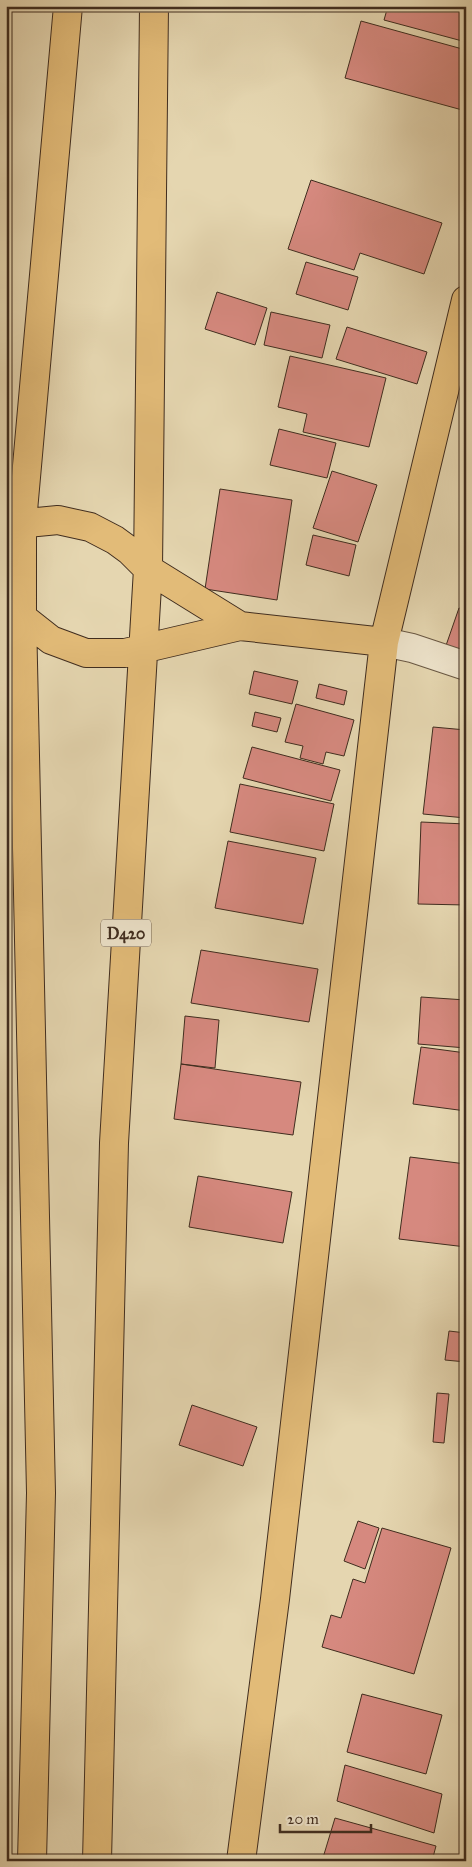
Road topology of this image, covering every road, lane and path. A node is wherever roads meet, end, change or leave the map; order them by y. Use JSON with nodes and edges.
{"nodes":[{"id":1,"x":68,"y":6,"type":"edge"},
{"id":2,"x":154,"y":6,"type":"edge"},
{"id":3,"x":466,"y":300,"type":"edge"},
{"id":4,"x":14,"y":523,"type":"edge"},
{"id":5,"x":148,"y":570,"type":"junction"},
{"id":6,"x":14,"y":611,"type":"edge"},
{"id":7,"x":240,"y":626,"type":"junction"},
{"id":8,"x":384,"y":642,"type":"junction"},
{"id":9,"x":143,"y":648,"type":"junction"},
{"id":10,"x":466,"y":666,"type":"edge"},
{"id":11,"x":32,"y":1861,"type":"edge"},
{"id":12,"x":97,"y":1861,"type":"edge"},
{"id":13,"x":241,"y":1861,"type":"edge"}],
"edges":[{"from":1,"to":4,"type":"main road"},
{"from":2,"to":5,"type":"main road","number":"D420"},
{"from":3,"to":8,"type":"main road"},
{"from":4,"to":5,"type":"main road"},
{"from":4,"to":6,"type":"main road"},
{"from":5,"to":7,"type":"main road"},
{"from":5,"to":9,"type":"main road","number":"D420"},
{"from":6,"to":9,"type":"main road"},
{"from":6,"to":11,"type":"main road"},
{"from":7,"to":8,"type":"main road"},
{"from":7,"to":9,"type":"main road"},
{"from":8,"to":10,"type":"street"},
{"from":8,"to":13,"type":"main road"},
{"from":9,"to":12,"type":"main road","number":"D420"}]}
